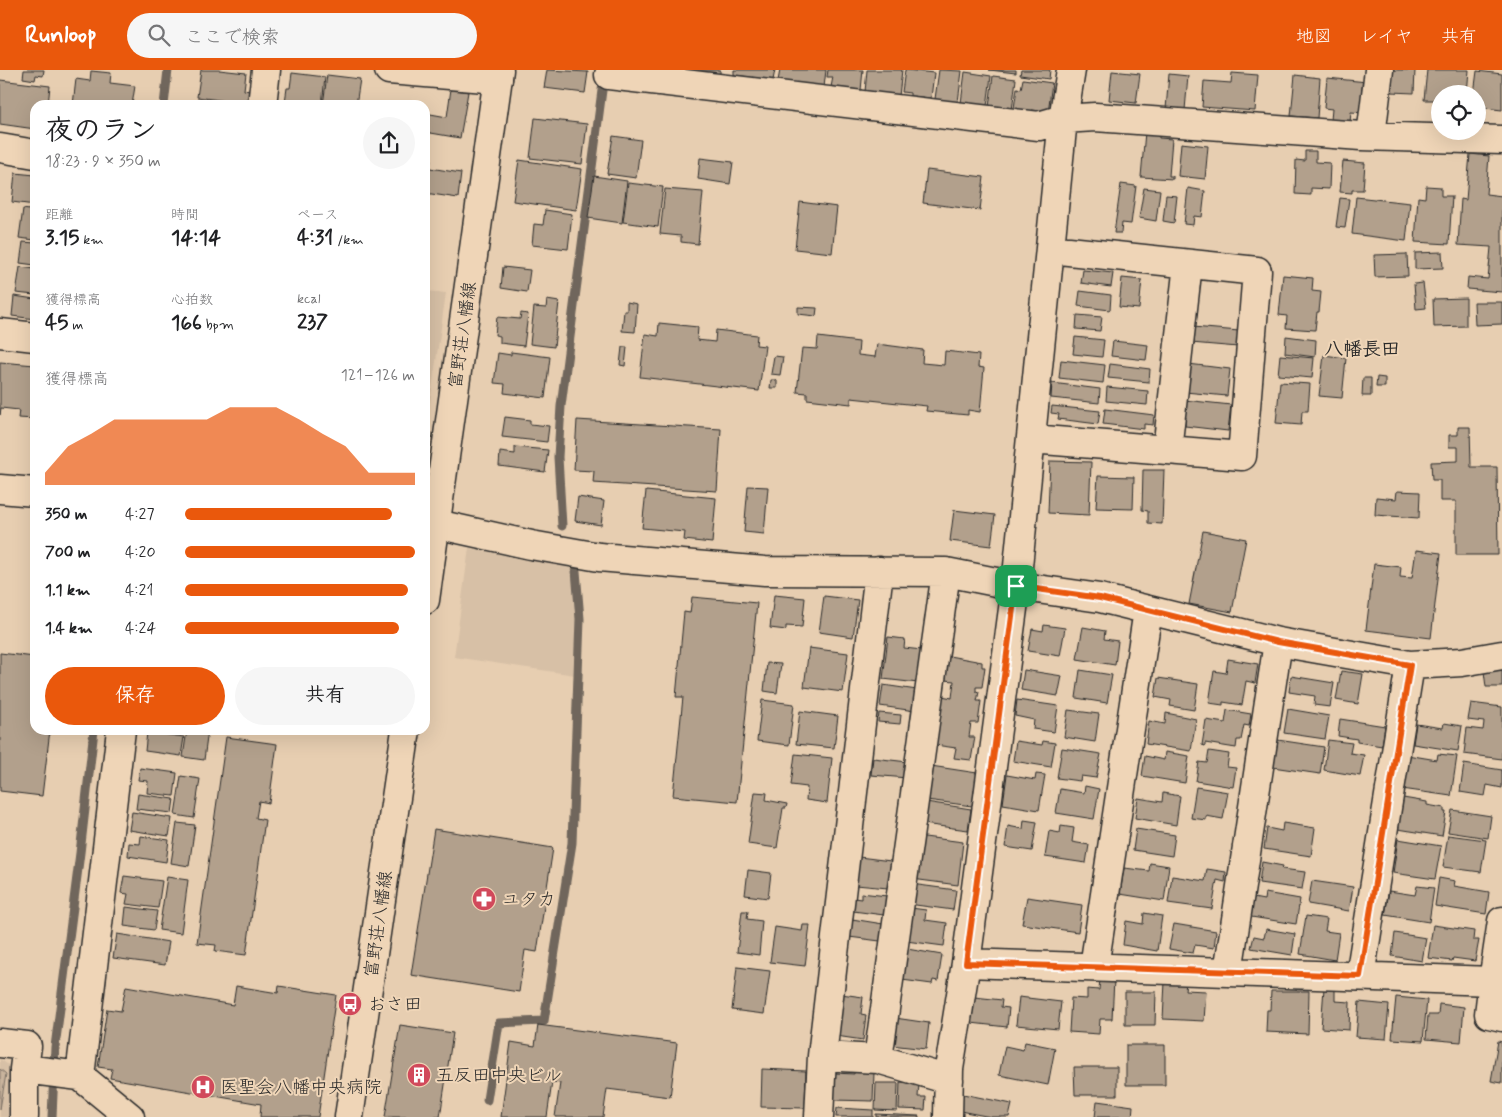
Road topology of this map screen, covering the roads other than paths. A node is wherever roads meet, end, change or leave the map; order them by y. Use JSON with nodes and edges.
{"nodes":[{"id":1,"x":266,"y":70,"type":"edge"},
{"id":2,"x":389,"y":70,"type":"edge"},
{"id":3,"x":1071,"y":70,"type":"edge"},
{"id":4,"x":1379,"y":70,"type":"edge"},
{"id":5,"x":498,"y":75,"type":"edge"},
{"id":6,"x":609,"y":75,"type":"dead end"},
{"id":7,"x":263,"y":100,"type":"edge"},
{"id":8,"x":1064,"y":120,"type":"junction"},
{"id":9,"x":1371,"y":136,"type":"junction"},
{"id":10,"x":1502,"y":140,"type":"edge"},
{"id":11,"x":0,"y":148,"type":"edge"},
{"id":12,"x":30,"y":153,"type":"edge"},
{"id":13,"x":1050,"y":249,"type":"junction"},
{"id":14,"x":1188,"y":264,"type":"junction"},
{"id":15,"x":0,"y":334,"type":"edge"},
{"id":16,"x":30,"y":336,"type":"edge"},
{"id":17,"x":1031,"y":439,"type":"junction"},
{"id":18,"x":1167,"y":450,"type":"junction"},
{"id":19,"x":0,"y":489,"type":"edge"},
{"id":20,"x":30,"y":492,"type":"edge"},
{"id":21,"x":431,"y":523,"type":"edge"},
{"id":22,"x":430,"y":536,"type":"edge"},
{"id":23,"x":879,"y":571,"type":"junction"},
{"id":24,"x":946,"y":572,"type":"junction"},
{"id":25,"x":1016,"y":586,"type":"junction"},
{"id":26,"x":1148,"y":610,"type":"junction"},
{"id":27,"x":1278,"y":642,"type":"junction"},
{"id":28,"x":1502,"y":655,"type":"edge"},
{"id":29,"x":1410,"y":665,"type":"junction"},
{"id":30,"x":120,"y":735,"type":"edge"},
{"id":31,"x":405,"y":735,"type":"edge"},
{"id":32,"x":1502,"y":922,"type":"edge"},
{"id":33,"x":966,"y":963,"type":"junction"},
{"id":34,"x":1094,"y":967,"type":"junction"},
{"id":35,"x":1228,"y":972,"type":"junction"},
{"id":36,"x":1360,"y":976,"type":"junction"},
{"id":37,"x":1493,"y":981,"type":"junction"},
{"id":38,"x":1502,"y":1017,"type":"edge"},
{"id":39,"x":0,"y":1043,"type":"edge"},
{"id":40,"x":822,"y":1056,"type":"junction"},
{"id":41,"x":878,"y":1059,"type":"junction"},
{"id":42,"x":24,"y":1069,"type":"junction"},
{"id":43,"x":80,"y":1076,"type":"junction"},
{"id":44,"x":949,"y":1080,"type":"junction"},
{"id":45,"x":24,"y":1117,"type":"edge"},
{"id":46,"x":130,"y":1117,"type":"edge"},
{"id":47,"x":349,"y":1117,"type":"edge"},
{"id":48,"x":819,"y":1117,"type":"edge"},
{"id":49,"x":948,"y":1117,"type":"edge"}],
"edges":[{"from":1,"to":7,"type":"street"},
{"from":2,"to":5,"type":"street"},
{"from":3,"to":8,"type":"street"},
{"from":4,"to":9,"type":"street"},
{"from":5,"to":21,"type":"street","name":"富野荘八幡線"},
{"from":6,"to":8,"type":"street"},
{"from":8,"to":9,"type":"street"},
{"from":8,"to":13,"type":"street"},
{"from":9,"to":10,"type":"street"},
{"from":11,"to":12,"type":"street"},
{"from":13,"to":14,"type":"street"},
{"from":13,"to":17,"type":"street"},
{"from":14,"to":18,"type":"street"},
{"from":14,"to":18,"type":"street"},
{"from":15,"to":16,"type":"street"},
{"from":17,"to":18,"type":"street"},
{"from":17,"to":25,"type":"street"},
{"from":19,"to":20,"type":"street"},
{"from":21,"to":22,"type":"street","name":"富野荘八幡線"},
{"from":21,"to":23,"type":"street"},
{"from":23,"to":24,"type":"street"},
{"from":23,"to":40,"type":"street"},
{"from":24,"to":25,"type":"street"},
{"from":24,"to":41,"type":"street"},
{"from":25,"to":26,"type":"street"},
{"from":25,"to":33,"type":"street"},
{"from":26,"to":27,"type":"street"},
{"from":26,"to":34,"type":"street"},
{"from":27,"to":29,"type":"street"},
{"from":27,"to":35,"type":"street"},
{"from":28,"to":29,"type":"street"},
{"from":29,"to":36,"type":"street"},
{"from":30,"to":43,"type":"street"},
{"from":31,"to":47,"type":"street","name":"富野荘八幡線"},
{"from":32,"to":37,"type":"street"},
{"from":33,"to":34,"type":"street"},
{"from":33,"to":44,"type":"street"},
{"from":34,"to":35,"type":"street"},
{"from":35,"to":36,"type":"street"},
{"from":36,"to":37,"type":"street"},
{"from":37,"to":38,"type":"street"},
{"from":39,"to":42,"type":"street"},
{"from":40,"to":41,"type":"street"},
{"from":40,"to":48,"type":"street"},
{"from":41,"to":44,"type":"street"},
{"from":42,"to":43,"type":"street"},
{"from":42,"to":45,"type":"street"},
{"from":43,"to":46,"type":"street"},
{"from":44,"to":49,"type":"street"}]}
